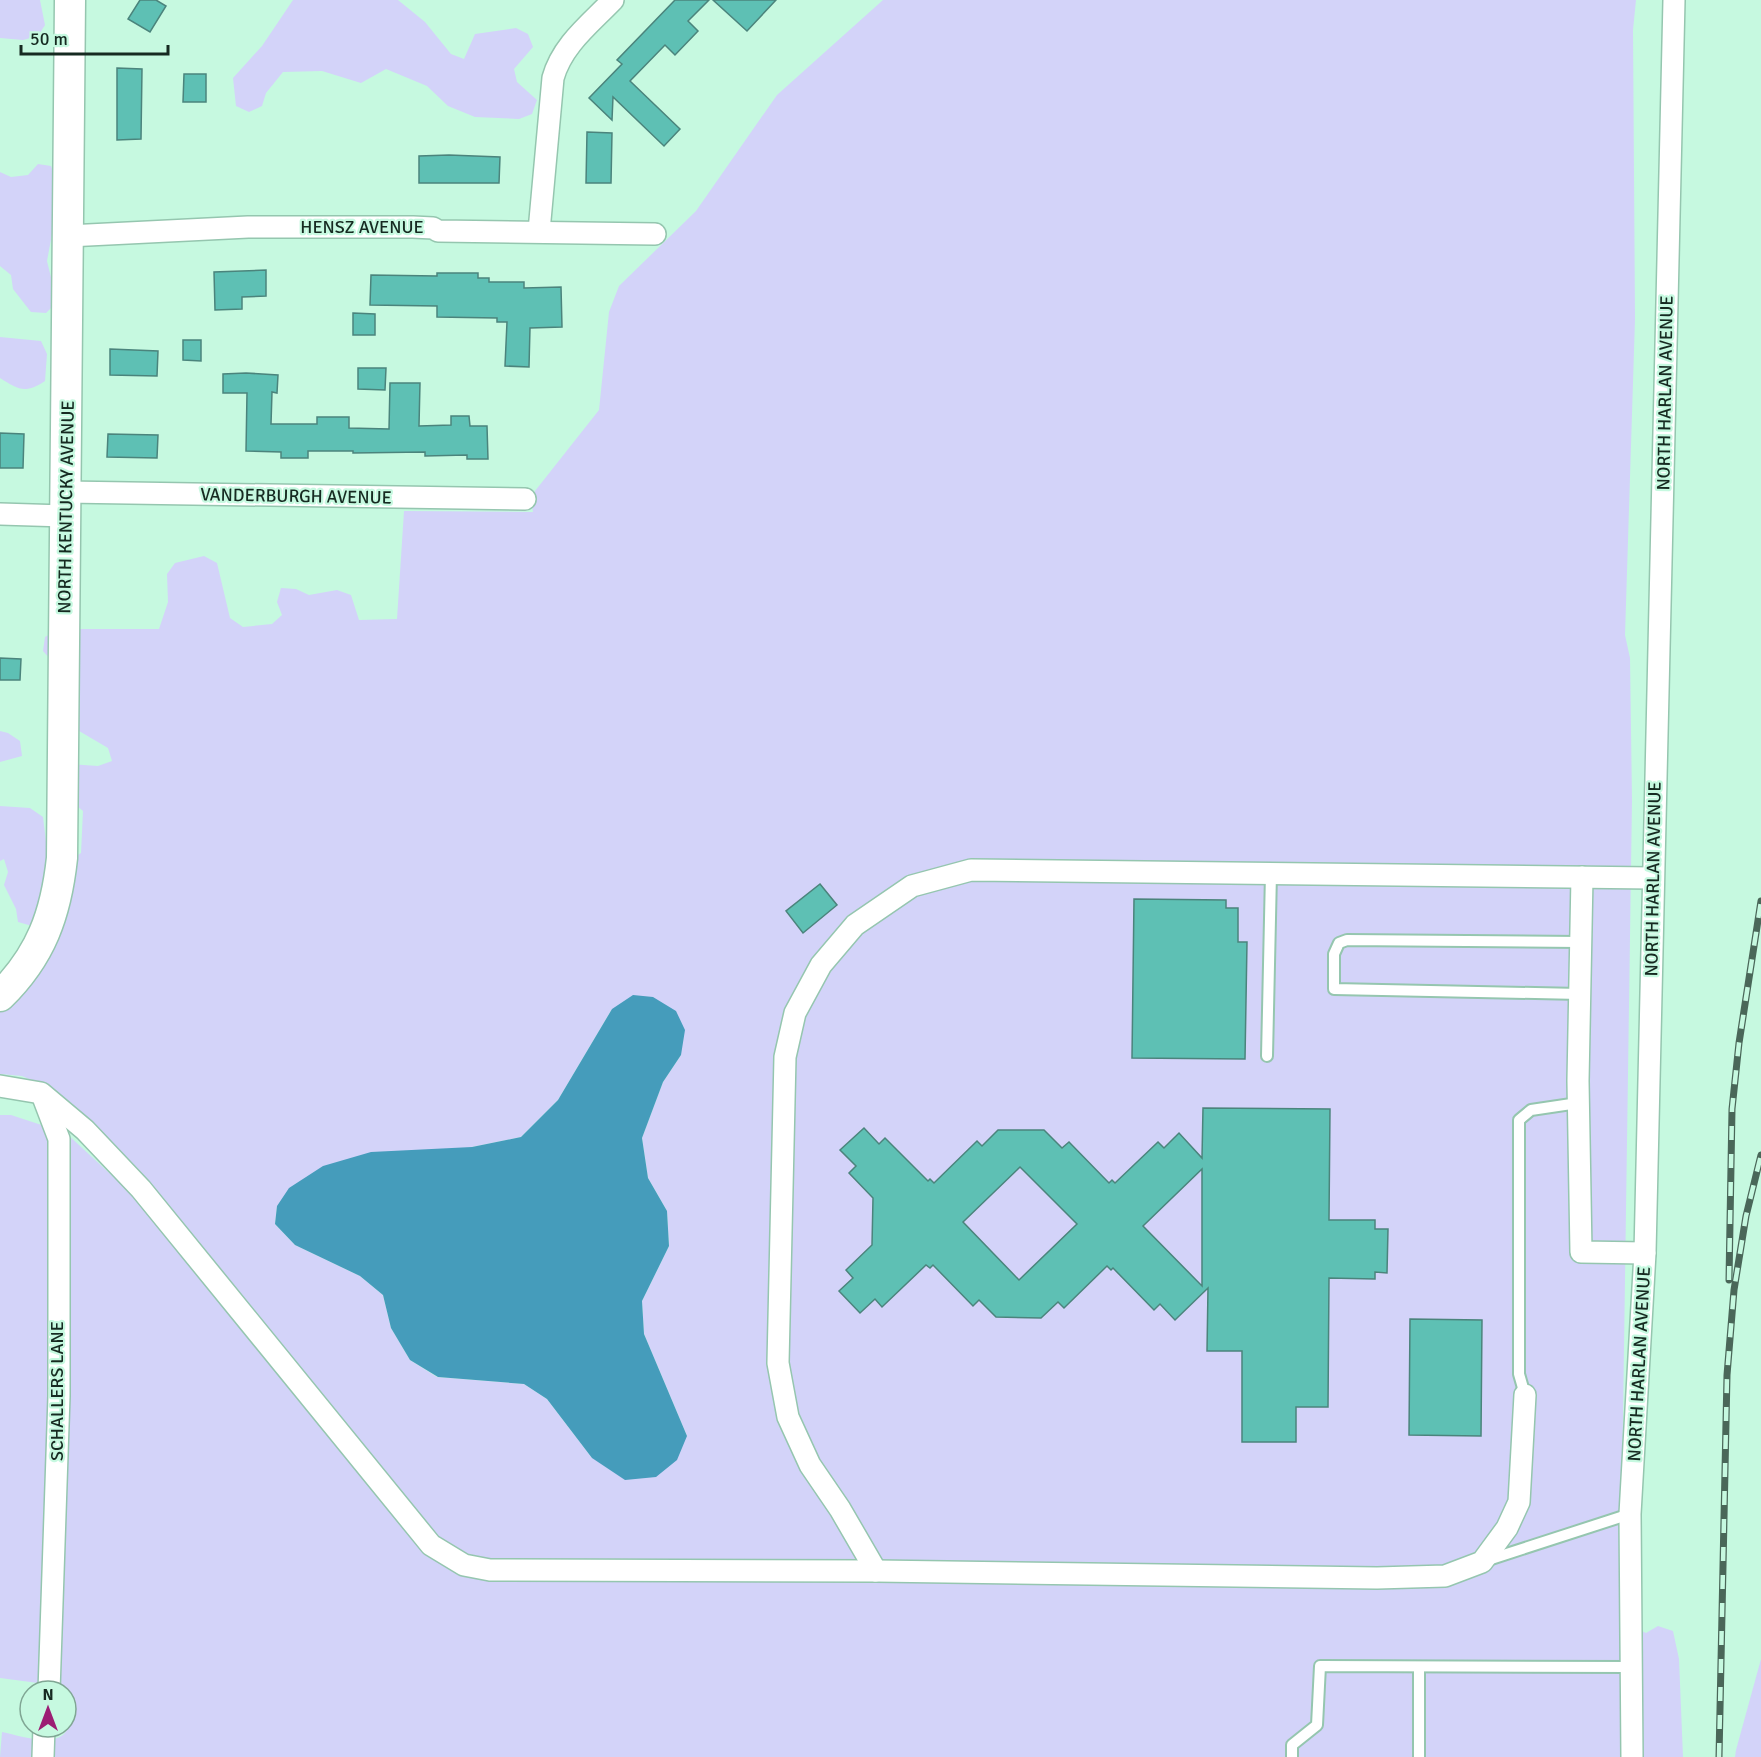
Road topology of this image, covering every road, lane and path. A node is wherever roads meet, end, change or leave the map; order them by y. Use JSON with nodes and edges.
{"nodes":[{"id":1,"x":70,"y":0,"type":"edge"},
{"id":2,"x":613,"y":0,"type":"edge"},
{"id":3,"x":1674,"y":0,"type":"edge"},
{"id":4,"x":539,"y":231,"type":"junction"},
{"id":5,"x":655,"y":234,"type":"dead end"},
{"id":6,"x":68,"y":236,"type":"junction"},
{"id":7,"x":525,"y":499,"type":"dead end"},
{"id":8,"x":66,"y":504,"type":"junction"},
{"id":9,"x":0,"y":514,"type":"edge"},
{"id":10,"x":1271,"y":873,"type":"junction"},
{"id":11,"x":1582,"y":877,"type":"junction"},
{"id":12,"x":1653,"y":878,"type":"junction"},
{"id":13,"x":1580,"y":942,"type":"junction"},
{"id":14,"x":1580,"y":994,"type":"junction"},
{"id":15,"x":0,"y":996,"type":"edge"},
{"id":16,"x":1267,"y":1056,"type":"dead end"},
{"id":17,"x":0,"y":1086,"type":"edge"},
{"id":18,"x":41,"y":1093,"type":"junction"},
{"id":19,"x":1578,"y":1103,"type":"junction"},
{"id":20,"x":1645,"y":1253,"type":"junction"},
{"id":21,"x":1525,"y":1395,"type":"joint"},
{"id":22,"x":1630,"y":1514,"type":"junction"},
{"id":23,"x":1482,"y":1562,"type":"junction"},
{"id":24,"x":876,"y":1571,"type":"junction"},
{"id":25,"x":1419,"y":1666,"type":"junction"},
{"id":26,"x":1632,"y":1667,"type":"junction"},
{"id":27,"x":49,"y":1679,"type":"edge"},
{"id":28,"x":43,"y":1739,"type":"edge"},
{"id":29,"x":42,"y":1757,"type":"edge"},
{"id":30,"x":1292,"y":1757,"type":"edge"},
{"id":31,"x":1419,"y":1757,"type":"edge"},
{"id":32,"x":1632,"y":1757,"type":"edge"}],
"edges":[{"from":1,"to":6,"type":"street","name":"NORTH KENTUCKY AVENUE"},
{"from":2,"to":4,"type":"street"},
{"from":3,"to":12,"type":"street","name":"NORTH HARLAN AVENUE"},
{"from":4,"to":5,"type":"street","name":"HENSZ AVENUE"},
{"from":4,"to":6,"type":"street","name":"HENSZ AVENUE"},
{"from":6,"to":8,"type":"street","name":"NORTH KENTUCKY AVENUE"},
{"from":7,"to":8,"type":"street","name":"VANDERBURGH AVENUE"},
{"from":8,"to":9,"type":"street","name":"VANDERBURGH AVENUE"},
{"from":8,"to":15,"type":"street","name":"NORTH KENTUCKY AVENUE"},
{"from":10,"to":11,"type":"street"},
{"from":10,"to":16,"type":"lane"},
{"from":10,"to":24,"type":"street"},
{"from":11,"to":12,"type":"street"},
{"from":11,"to":13,"type":"street"},
{"from":12,"to":20,"type":"street","name":"NORTH HARLAN AVENUE"},
{"from":13,"to":14,"type":"street"},
{"from":13,"to":14,"type":"lane"},
{"from":14,"to":19,"type":"street"},
{"from":17,"to":18,"type":"street"},
{"from":18,"to":24,"type":"street"},
{"from":18,"to":27,"type":"street","name":"SCHALLERS LANE"},
{"from":19,"to":20,"type":"street"},
{"from":19,"to":21,"type":"lane"},
{"from":20,"to":22,"type":"street","name":"NORTH HARLAN AVENUE"},
{"from":21,"to":23,"type":"street"},
{"from":22,"to":23,"type":"lane"},
{"from":22,"to":26,"type":"street","name":"NORTH HARLAN AVENUE"},
{"from":23,"to":24,"type":"street"},
{"from":25,"to":26,"type":"lane"},
{"from":25,"to":30,"type":"lane"},
{"from":25,"to":31,"type":"lane"},
{"from":26,"to":32,"type":"street","name":"NORTH HARLAN AVENUE"},
{"from":28,"to":29,"type":"street"}]}
